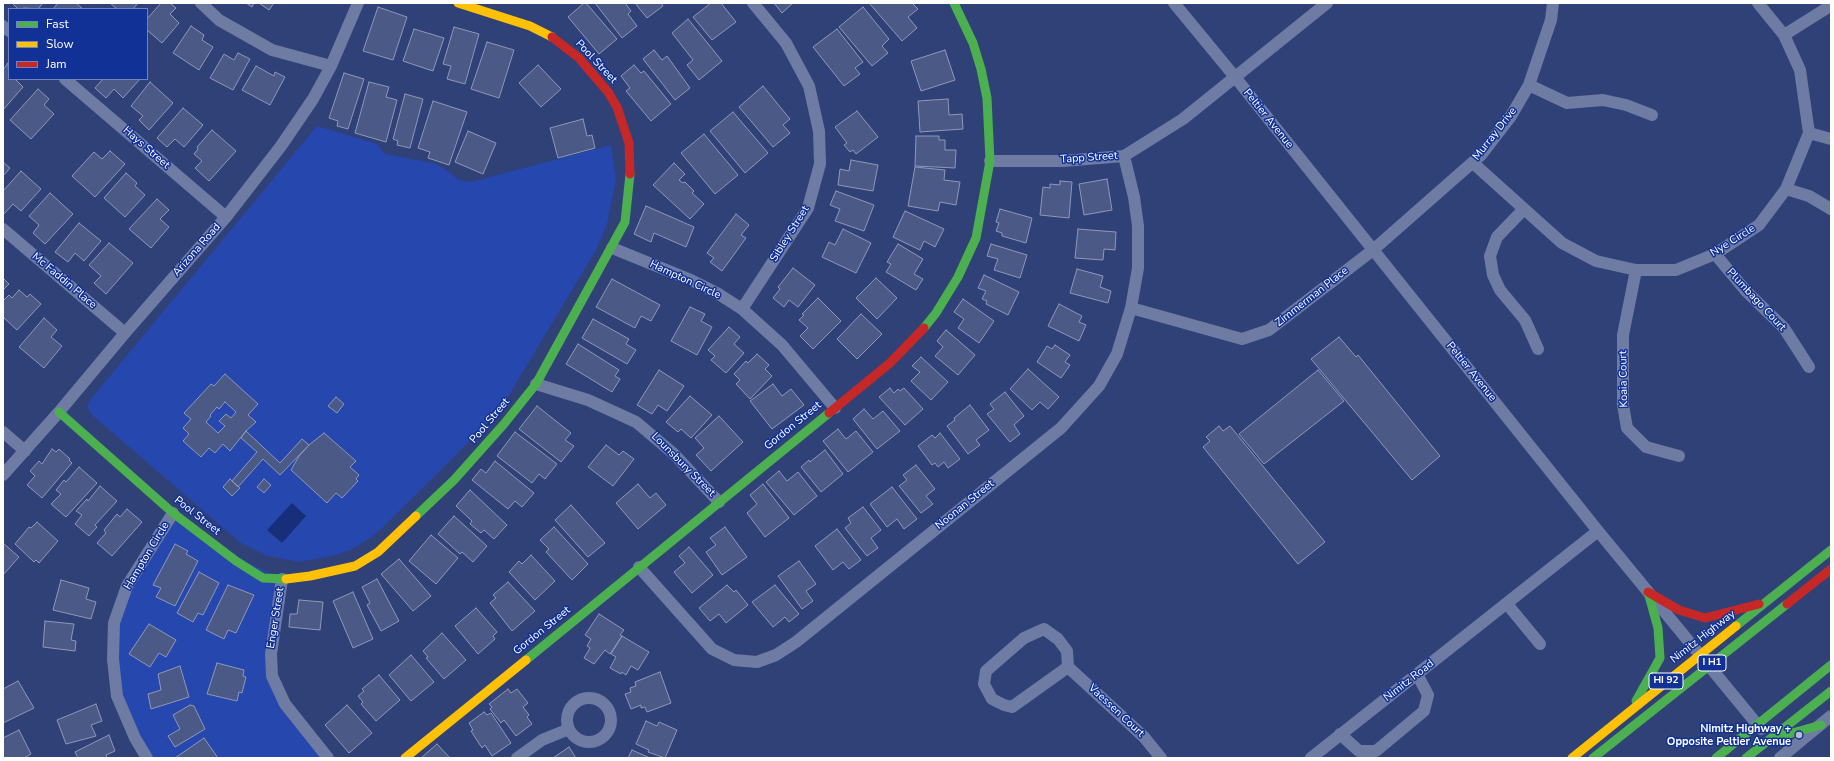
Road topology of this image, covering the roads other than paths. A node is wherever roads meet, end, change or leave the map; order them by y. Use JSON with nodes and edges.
{"nodes":[{"id":1,"x":201,"y":3,"type":"edge"},
{"id":2,"x":358,"y":3,"type":"edge"},
{"id":3,"x":458,"y":3,"type":"edge"},
{"id":4,"x":752,"y":3,"type":"edge"},
{"id":5,"x":954,"y":3,"type":"edge"},
{"id":6,"x":1174,"y":3,"type":"edge"},
{"id":7,"x":1327,"y":3,"type":"edge"},
{"id":8,"x":1553,"y":3,"type":"edge"},
{"id":9,"x":1758,"y":3,"type":"edge"},
{"id":10,"x":1831,"y":3,"type":"edge"},
{"id":11,"x":1784,"y":35,"type":"junction"},
{"id":12,"x":331,"y":66,"type":"junction"},
{"id":13,"x":1235,"y":76,"type":"junction"},
{"id":14,"x":66,"y":80,"type":"edge"},
{"id":15,"x":1529,"y":85,"type":"junction"},
{"id":16,"x":1652,"y":116,"type":"dead end"},
{"id":17,"x":1809,"y":133,"type":"junction"},
{"id":18,"x":1831,"y":138,"type":"edge"},
{"id":19,"x":1124,"y":156,"type":"junction"},
{"id":20,"x":990,"y":161,"type":"junction"},
{"id":21,"x":1473,"y":163,"type":"junction"},
{"id":22,"x":1786,"y":189,"type":"junction"},
{"id":23,"x":1524,"y":209,"type":"junction"},
{"id":24,"x":1831,"y":209,"type":"edge"},
{"id":25,"x":226,"y":217,"type":"junction"},
{"id":26,"x":3,"y":229,"type":"edge"},
{"id":27,"x":612,"y":248,"type":"junction"},
{"id":28,"x":1373,"y":250,"type":"junction"},
{"id":29,"x":1715,"y":254,"type":"junction"},
{"id":30,"x":1636,"y":270,"type":"junction"},
{"id":31,"x":1131,"y":308,"type":"junction"},
{"id":32,"x":742,"y":309,"type":"junction"},
{"id":33,"x":125,"y":333,"type":"junction"},
{"id":34,"x":1538,"y":349,"type":"dead end"},
{"id":35,"x":1809,"y":367,"type":"dead end"},
{"id":36,"x":536,"y":384,"type":"junction"},
{"id":37,"x":835,"y":408,"type":"junction"},
{"id":38,"x":59,"y":412,"type":"junction"},
{"id":39,"x":3,"y":432,"type":"edge"},
{"id":40,"x":25,"y":451,"type":"junction"},
{"id":41,"x":1679,"y":456,"type":"dead end"},
{"id":42,"x":3,"y":475,"type":"edge"},
{"id":43,"x":719,"y":502,"type":"junction"},
{"id":44,"x":173,"y":513,"type":"junction"},
{"id":45,"x":1598,"y":531,"type":"junction"},
{"id":46,"x":1831,"y":550,"type":"edge"},
{"id":47,"x":639,"y":567,"type":"junction"},
{"id":48,"x":1831,"y":569,"type":"edge"},
{"id":49,"x":282,"y":579,"type":"junction"},
{"id":50,"x":1648,"y":592,"type":"junction"},
{"id":51,"x":1765,"y":603,"type":"junction"},
{"id":52,"x":1507,"y":604,"type":"junction"},
{"id":53,"x":1540,"y":644,"type":"dead end"},
{"id":54,"x":1700,"y":654,"type":"junction"},
{"id":55,"x":1831,"y":665,"type":"edge"},
{"id":56,"x":1068,"y":667,"type":"junction"},
{"id":57,"x":1417,"y":674,"type":"junction"},
{"id":58,"x":1831,"y":691,"type":"edge"},
{"id":59,"x":1632,"y":708,"type":"junction"},
{"id":60,"x":1831,"y":716,"type":"edge"},
{"id":61,"x":1821,"y":725,"type":"junction"},
{"id":62,"x":569,"y":729,"type":"dead end"},
{"id":63,"x":1340,"y":734,"type":"junction"},
{"id":64,"x":1770,"y":739,"type":"junction"},
{"id":65,"x":147,"y":758,"type":"edge"},
{"id":66,"x":328,"y":758,"type":"edge"},
{"id":67,"x":404,"y":758,"type":"edge"},
{"id":68,"x":517,"y":758,"type":"edge"},
{"id":69,"x":1161,"y":758,"type":"edge"},
{"id":70,"x":1311,"y":758,"type":"edge"},
{"id":71,"x":1572,"y":758,"type":"edge"},
{"id":72,"x":1593,"y":758,"type":"edge"},
{"id":73,"x":1716,"y":758,"type":"edge"},
{"id":74,"x":1746,"y":758,"type":"edge"},
{"id":75,"x":1780,"y":758,"type":"edge"}],
"edges":[{"from":1,"to":12,"type":"street"},
{"from":2,"to":12,"type":"street","name":"Arizona Road"},
{"from":3,"to":27,"type":"main road","name":"Pool Street"},
{"from":4,"to":32,"type":"street","name":"Sibley Street"},
{"from":5,"to":20,"type":"main road","name":"Gordon Street"},
{"from":6,"to":13,"type":"street","name":"Peltier Avenue"},
{"from":7,"to":13,"type":"street","name":"Tapp Street"},
{"from":8,"to":15,"type":"street","name":"Murray Drive"},
{"from":9,"to":11,"type":"street"},
{"from":10,"to":11,"type":"street"},
{"from":11,"to":17,"type":"street"},
{"from":12,"to":25,"type":"street","name":"Arizona Road"},
{"from":13,"to":19,"type":"street","name":"Tapp Street"},
{"from":13,"to":28,"type":"street","name":"Peltier Avenue"},
{"from":14,"to":25,"type":"street","name":"Hays Street"},
{"from":15,"to":16,"type":"street"},
{"from":15,"to":21,"type":"street","name":"Murray Drive"},
{"from":17,"to":18,"type":"street"},
{"from":17,"to":22,"type":"street","name":"Nye Circle"},
{"from":19,"to":20,"type":"street","name":"Tapp Street"},
{"from":19,"to":31,"type":"street","name":"Noonan Street"},
{"from":20,"to":37,"type":"main road","name":"Gordon Street"},
{"from":21,"to":23,"type":"street","name":"Nye Circle"},
{"from":21,"to":28,"type":"street","name":"Murray Drive"},
{"from":22,"to":24,"type":"street"},
{"from":22,"to":29,"type":"street","name":"Nye Circle"},
{"from":23,"to":30,"type":"street","name":"Nye Circle"},
{"from":23,"to":34,"type":"street"},
{"from":25,"to":33,"type":"street","name":"Arizona Road"},
{"from":26,"to":33,"type":"street","name":"Mc Faddin Place"},
{"from":27,"to":32,"type":"street","name":"Hampton Circle"},
{"from":27,"to":36,"type":"main road","name":"Pool Street"},
{"from":28,"to":31,"type":"street","name":"Zimmerman Place"},
{"from":28,"to":45,"type":"street","name":"Peltier Avenue"},
{"from":29,"to":30,"type":"street","name":"Nye Circle"},
{"from":29,"to":35,"type":"street","name":"Plumbago Court"},
{"from":30,"to":41,"type":"street","name":"Koaia Court"},
{"from":31,"to":47,"type":"street","name":"Noonan Street"},
{"from":32,"to":37,"type":"street","name":"Hampton Circle"},
{"from":33,"to":38,"type":"street","name":"Arizona Road"},
{"from":36,"to":43,"type":"street","name":"Lounsbury Street"},
{"from":36,"to":49,"type":"main road","name":"Pool Street"},
{"from":37,"to":43,"type":"main road","name":"Gordon Street"},
{"from":38,"to":40,"type":"street","name":"Arizona Road"},
{"from":38,"to":44,"type":"main road","name":"Pool Street"},
{"from":39,"to":40,"type":"street"},
{"from":40,"to":42,"type":"street","name":"Arizona Road"},
{"from":43,"to":47,"type":"main road","name":"Gordon Street"},
{"from":44,"to":49,"type":"main road","name":"Pool Street"},
{"from":44,"to":65,"type":"street","name":"Hampton Circle"},
{"from":45,"to":50,"type":"street","name":"Peltier Avenue"},
{"from":45,"to":52,"type":"street","name":"Nimitz Road"},
{"from":46,"to":51,"type":"main road","name":"Nimitz Highway","number":"HI 92"},
{"from":47,"to":67,"type":"main road","name":"Gordon Street"},
{"from":48,"to":72,"type":"main road","number":"I H1","bridge":true},
{"from":49,"to":66,"type":"street","name":"Enger Street"},
{"from":50,"to":51,"type":"main road"},
{"from":50,"to":54,"type":"street","name":"Peltier Avenue"},
{"from":50,"to":59,"type":"main road"},
{"from":51,"to":54,"type":"main road","name":"Nimitz Highway","number":"HI 92"},
{"from":52,"to":53,"type":"street"},
{"from":52,"to":57,"type":"street","name":"Nimitz Road"},
{"from":54,"to":59,"type":"main road","name":"Nimitz Highway","number":"HI 92"},
{"from":54,"to":64,"type":"street","name":"Peltier Avenue"},
{"from":55,"to":73,"type":"main road","bridge":true},
{"from":56,"to":56,"type":"street"},
{"from":56,"to":69,"type":"street","name":"Vaessen Court"},
{"from":57,"to":63,"type":"street","name":"Nimitz Road"},
{"from":57,"to":63,"type":"street"},
{"from":58,"to":64,"type":"main road"},
{"from":59,"to":71,"type":"main road","name":"Nimitz Highway","number":"HI 92"},
{"from":60,"to":61,"type":"street"},
{"from":61,"to":64,"type":"main road"},
{"from":61,"to":75,"type":"street"},
{"from":62,"to":68,"type":"street"},
{"from":63,"to":70,"type":"street","name":"Nimitz Road"},
{"from":64,"to":74,"type":"main road"}]}
